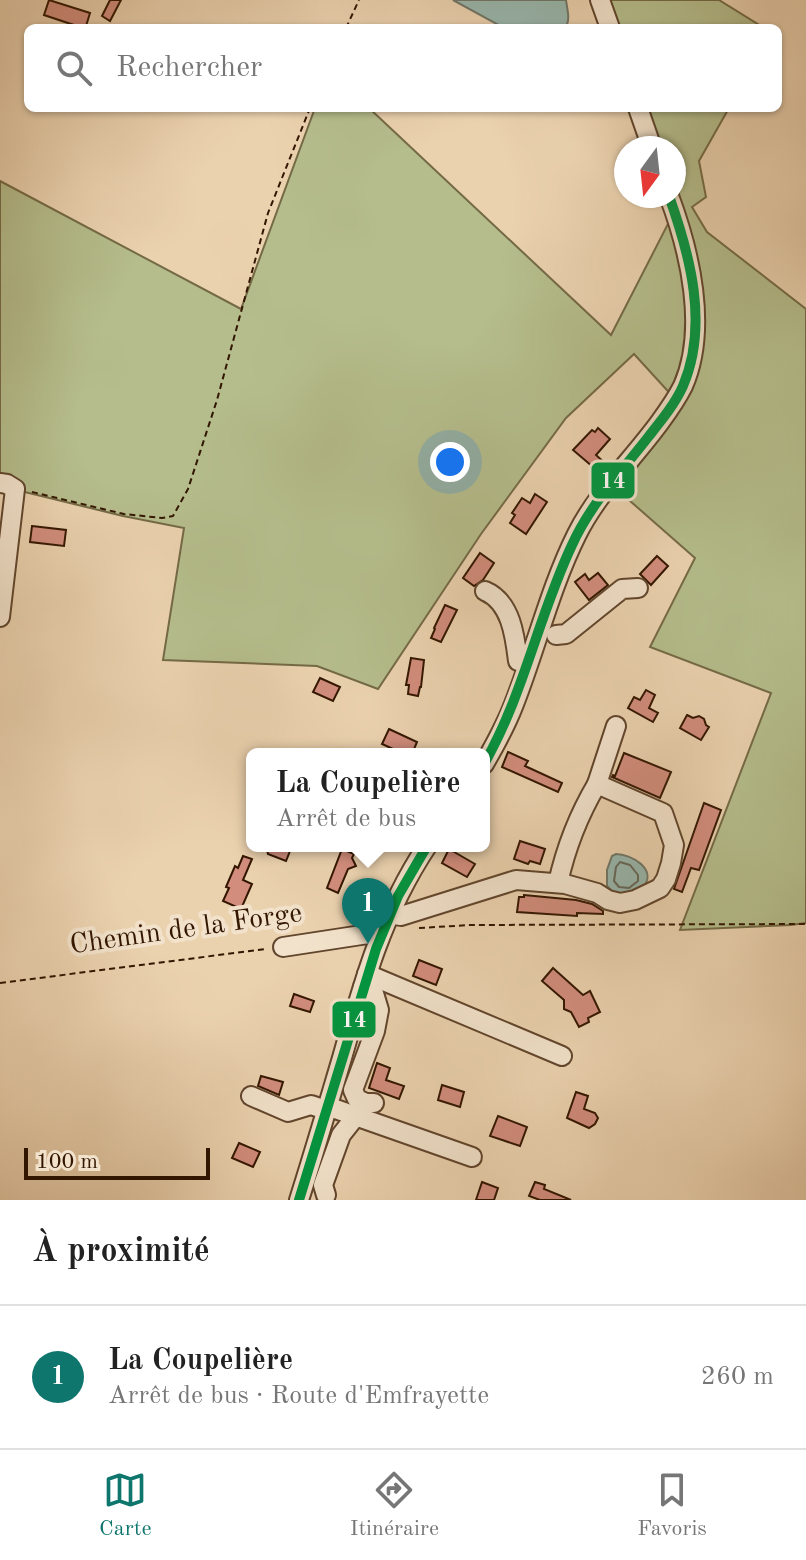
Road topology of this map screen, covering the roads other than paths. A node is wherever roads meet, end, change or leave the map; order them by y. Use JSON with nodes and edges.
{"nodes":[{"id":1,"x":600,"y":0,"type":"edge"},
{"id":2,"x":609,"y":24,"type":"edge"},
{"id":3,"x":639,"y":112,"type":"edge"},
{"id":4,"x":648,"y":136,"type":"edge"},
{"id":5,"x":673,"y":208,"type":"edge"},
{"id":6,"x":7,"y":486,"type":"edge"},
{"id":7,"x":638,"y":588,"type":"dead end"},
{"id":8,"x":485,"y":591,"type":"dead end"},
{"id":9,"x":0,"y":617,"type":"edge"},
{"id":10,"x":556,"y":635,"type":"dead end"},
{"id":11,"x":518,"y":661,"type":"dead end"},
{"id":12,"x":616,"y":726,"type":"dead end"},
{"id":13,"x":490,"y":752,"type":"edge"},
{"id":14,"x":597,"y":784,"type":"junction"},
{"id":15,"x":423,"y":852,"type":"edge"},
{"id":16,"x":558,"y":883,"type":"junction"},
{"id":17,"x":389,"y":914,"type":"junction"},
{"id":18,"x":379,"y":937,"type":"junction"},
{"id":19,"x":283,"y":947,"type":"road end"},
{"id":20,"x":365,"y":980,"type":"junction"},
{"id":21,"x":562,"y":1056,"type":"dead end"},
{"id":22,"x":251,"y":1096,"type":"dead end"},
{"id":23,"x":374,"y":1103,"type":"dead end"},
{"id":24,"x":327,"y":1108,"type":"junction"},
{"id":25,"x":356,"y":1116,"type":"junction"},
{"id":26,"x":472,"y":1157,"type":"dead end"},
{"id":27,"x":326,"y":1195,"type":"dead end"},
{"id":28,"x":299,"y":1200,"type":"edge"}],
"edges":[{"from":1,"to":2,"type":"street"},
{"from":3,"to":4,"type":"street"},
{"from":5,"to":13,"type":"street"},
{"from":6,"to":9,"type":"street"},
{"from":7,"to":10,"type":"street"},
{"from":8,"to":11,"type":"street"},
{"from":12,"to":14,"type":"street"},
{"from":14,"to":16,"type":"street"},
{"from":14,"to":16,"type":"street"},
{"from":15,"to":17,"type":"street"},
{"from":16,"to":17,"type":"street"},
{"from":17,"to":18,"type":"street"},
{"from":18,"to":19,"type":"street","name":"Chemin de la Forge"},
{"from":18,"to":20,"type":"street"},
{"from":20,"to":21,"type":"street"},
{"from":20,"to":23,"type":"street"},
{"from":20,"to":24,"type":"street"},
{"from":22,"to":24,"type":"street"},
{"from":24,"to":25,"type":"street"},
{"from":24,"to":28,"type":"street"},
{"from":25,"to":26,"type":"street"},
{"from":25,"to":27,"type":"street"}]}
